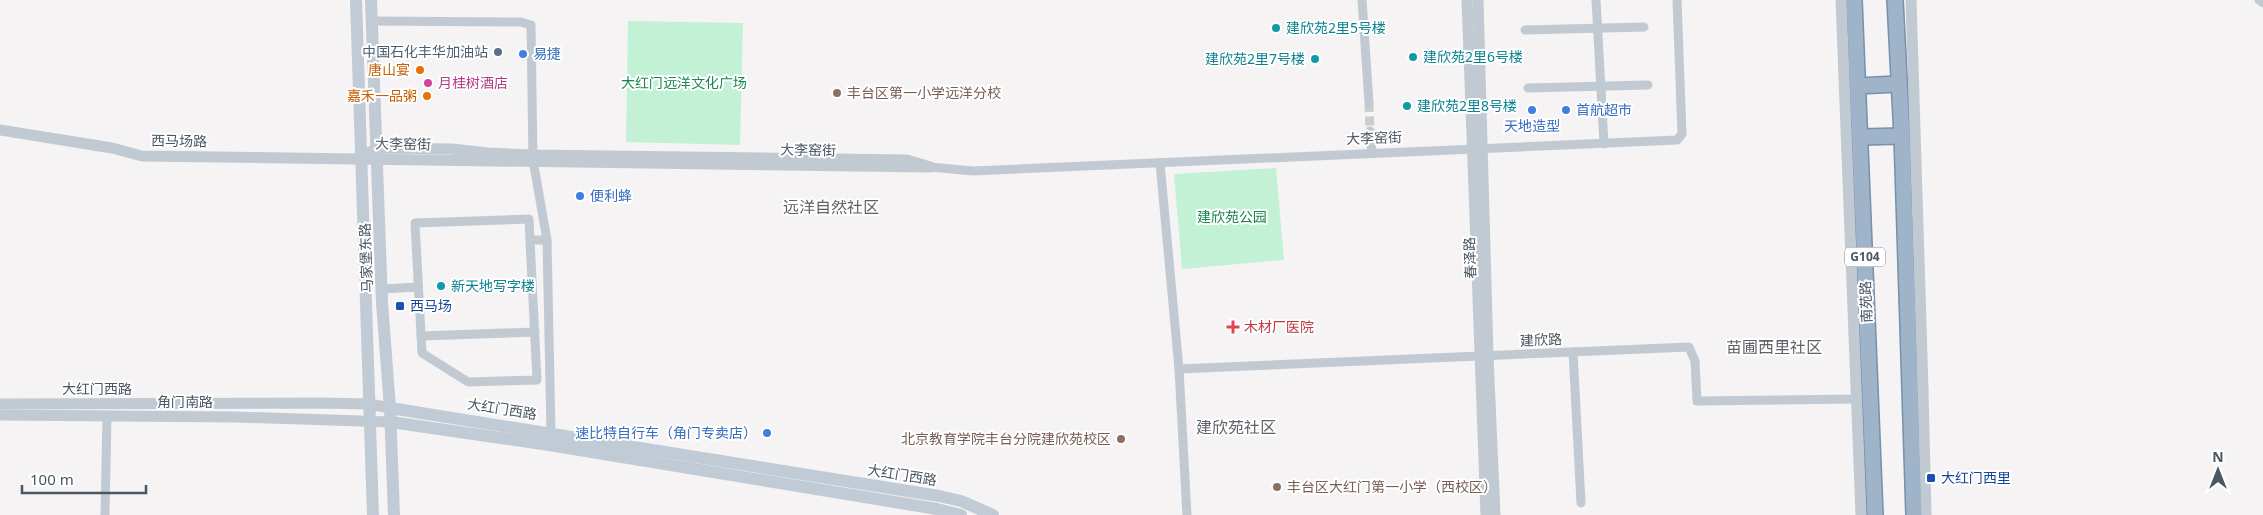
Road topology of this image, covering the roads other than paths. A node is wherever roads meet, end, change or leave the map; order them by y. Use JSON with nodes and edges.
{"nodes":[{"id":1,"x":356,"y":0,"type":"edge"},
{"id":2,"x":371,"y":0,"type":"edge"},
{"id":3,"x":1362,"y":0,"type":"edge"},
{"id":4,"x":1467,"y":0,"type":"edge"},
{"id":5,"x":1478,"y":0,"type":"edge"},
{"id":6,"x":1596,"y":0,"type":"edge"},
{"id":7,"x":1677,"y":0,"type":"edge"},
{"id":8,"x":1841,"y":0,"type":"edge"},
{"id":9,"x":1854,"y":0,"type":"edge"},
{"id":10,"x":1895,"y":0,"type":"edge"},
{"id":11,"x":1911,"y":0,"type":"edge"},
{"id":12,"x":2259,"y":0,"type":"edge"},
{"id":13,"x":2263,"y":3,"type":"edge"},
{"id":14,"x":372,"y":21,"type":"junction"},
{"id":15,"x":1644,"y":27,"type":"dead end"},
{"id":16,"x":1597,"y":28,"type":"junction"},
{"id":17,"x":1525,"y":30,"type":"dead end"},
{"id":18,"x":1898,"y":84,"type":"junction"},
{"id":19,"x":1648,"y":85,"type":"dead end"},
{"id":20,"x":1601,"y":86,"type":"junction"},
{"id":21,"x":1857,"y":86,"type":"junction"},
{"id":22,"x":1528,"y":88,"type":"dead end"},
{"id":23,"x":1369,"y":103,"type":"tunnel mouth"},
{"id":24,"x":0,"y":130,"type":"edge"},
{"id":25,"x":1370,"y":131,"type":"tunnel mouth"},
{"id":26,"x":1902,"y":136,"type":"junction"},
{"id":27,"x":1861,"y":137,"type":"junction"},
{"id":28,"x":1604,"y":144,"type":"junction"},
{"id":29,"x":1477,"y":150,"type":"junction"},
{"id":30,"x":376,"y":153,"type":"junction"},
{"id":31,"x":1372,"y":153,"type":"junction"},
{"id":32,"x":360,"y":158,"type":"junction"},
{"id":33,"x":532,"y":158,"type":"junction"},
{"id":34,"x":1160,"y":163,"type":"junction"},
{"id":35,"x":930,"y":167,"type":"joint"},
{"id":36,"x":530,"y":240,"type":"junction"},
{"id":37,"x":547,"y":240,"type":"junction"},
{"id":38,"x":418,"y":287,"type":"junction"},
{"id":39,"x":382,"y":289,"type":"junction"},
{"id":40,"x":535,"y":332,"type":"junction"},
{"id":41,"x":421,"y":336,"type":"junction"},
{"id":42,"x":1573,"y":352,"type":"junction"},
{"id":43,"x":1483,"y":356,"type":"junction"},
{"id":44,"x":1910,"y":367,"type":"junction"},
{"id":45,"x":1179,"y":369,"type":"junction"},
{"id":46,"x":1923,"y":389,"type":"junction"},
{"id":47,"x":1857,"y":399,"type":"junction"},
{"id":48,"x":0,"y":404,"type":"edge"},
{"id":49,"x":369,"y":404,"type":"junction"},
{"id":50,"x":390,"y":408,"type":"junction"},
{"id":51,"x":0,"y":415,"type":"edge"},
{"id":52,"x":106,"y":416,"type":"junction"},
{"id":53,"x":370,"y":421,"type":"junction"},
{"id":54,"x":391,"y":422,"type":"junction"},
{"id":55,"x":551,"y":432,"type":"junction"},
{"id":56,"x":1581,"y":503,"type":"dead end"},
{"id":57,"x":105,"y":515,"type":"edge"},
{"id":58,"x":373,"y":515,"type":"edge"},
{"id":59,"x":394,"y":515,"type":"edge"},
{"id":60,"x":961,"y":515,"type":"edge"},
{"id":61,"x":993,"y":515,"type":"edge"},
{"id":62,"x":1187,"y":515,"type":"edge"},
{"id":63,"x":1486,"y":515,"type":"edge"},
{"id":64,"x":1495,"y":515,"type":"edge"},
{"id":65,"x":1861,"y":515,"type":"edge"},
{"id":66,"x":1875,"y":515,"type":"edge"},
{"id":67,"x":1914,"y":515,"type":"edge"},
{"id":68,"x":1926,"y":515,"type":"edge"}],
"edges":[{"from":1,"to":32,"type":"main road","name":"马家堡东路"},
{"from":2,"to":14,"type":"main road","name":"马家堡东路"},
{"from":3,"to":23,"type":"street"},
{"from":4,"to":29,"type":"street","name":"春泽路"},
{"from":5,"to":29,"type":"street","name":"春泽路"},
{"from":6,"to":16,"type":"street"},
{"from":7,"to":28,"type":"street","name":"大李窑街"},
{"from":8,"to":47,"type":"street"},
{"from":9,"to":21,"type":"highway","name":"南苑路","number":"G104"},
{"from":10,"to":18,"type":"highway"},
{"from":11,"to":46,"type":"street"},
{"from":12,"to":13,"type":"street"},
{"from":14,"to":30,"type":"main road","name":"马家堡东路"},
{"from":14,"to":33,"type":"street"},
{"from":15,"to":16,"type":"street"},
{"from":16,"to":17,"type":"street"},
{"from":16,"to":20,"type":"street"},
{"from":18,"to":21,"type":"highway"},
{"from":18,"to":26,"type":"highway"},
{"from":19,"to":20,"type":"street"},
{"from":20,"to":22,"type":"street"},
{"from":20,"to":28,"type":"street"},
{"from":21,"to":27,"type":"highway","name":"南苑路","number":"G104"},
{"from":24,"to":32,"type":"street","name":"西马场路"},
{"from":25,"to":31,"type":"street"},
{"from":26,"to":27,"type":"highway"},
{"from":26,"to":44,"type":"highway"},
{"from":27,"to":66,"type":"highway","name":"南苑路","number":"G104"},
{"from":28,"to":29,"type":"street","name":"大李窑街"},
{"from":29,"to":31,"type":"street","name":"大李窑街"},
{"from":29,"to":43,"type":"street","name":"春泽路"},
{"from":30,"to":32,"type":"street","name":"大李窑街"},
{"from":30,"to":33,"type":"street","name":"大李窑街"},
{"from":30,"to":39,"type":"main road","name":"马家堡东路"},
{"from":31,"to":34,"type":"street","name":"大李窑街"},
{"from":32,"to":49,"type":"main road","name":"马家堡东路"},
{"from":33,"to":35,"type":"street","name":"大李窑街"},
{"from":33,"to":37,"type":"street"},
{"from":34,"to":35,"type":"street","name":"大李窑街"},
{"from":34,"to":45,"type":"street"},
{"from":36,"to":37,"type":"street"},
{"from":36,"to":38,"type":"street"},
{"from":36,"to":40,"type":"street"},
{"from":37,"to":55,"type":"street"},
{"from":38,"to":39,"type":"street"},
{"from":38,"to":41,"type":"street"},
{"from":39,"to":50,"type":"main road","name":"马家堡东路"},
{"from":40,"to":41,"type":"street"},
{"from":40,"to":41,"type":"street"},
{"from":42,"to":43,"type":"street","name":"建欣路"},
{"from":42,"to":47,"type":"street","name":"建欣路"},
{"from":42,"to":56,"type":"street"},
{"from":43,"to":45,"type":"street","name":"建欣路"},
{"from":43,"to":63,"type":"street","name":"春泽路"},
{"from":43,"to":64,"type":"street","name":"春泽路"},
{"from":44,"to":46,"type":"street"},
{"from":44,"to":67,"type":"highway"},
{"from":45,"to":62,"type":"street"},
{"from":46,"to":68,"type":"street"},
{"from":47,"to":65,"type":"street"},
{"from":48,"to":49,"type":"street","name":"大红门西路"},
{"from":49,"to":50,"type":"street","name":"大红门西路"},
{"from":49,"to":53,"type":"main road","name":"马家堡东路"},
{"from":50,"to":54,"type":"main road","name":"马家堡东路"},
{"from":50,"to":55,"type":"main road","name":"大红门西路"},
{"from":51,"to":52,"type":"street","name":"角门南路"},
{"from":52,"to":53,"type":"street","name":"角门南路"},
{"from":52,"to":57,"type":"street"},
{"from":53,"to":54,"type":"street","name":"大红门西路"},
{"from":53,"to":58,"type":"main road","name":"马家堡东路"},
{"from":54,"to":59,"type":"main road","name":"马家堡东路"},
{"from":54,"to":60,"type":"main road","name":"大红门西路"},
{"from":55,"to":61,"type":"main road","name":"大红门西路"}]}
